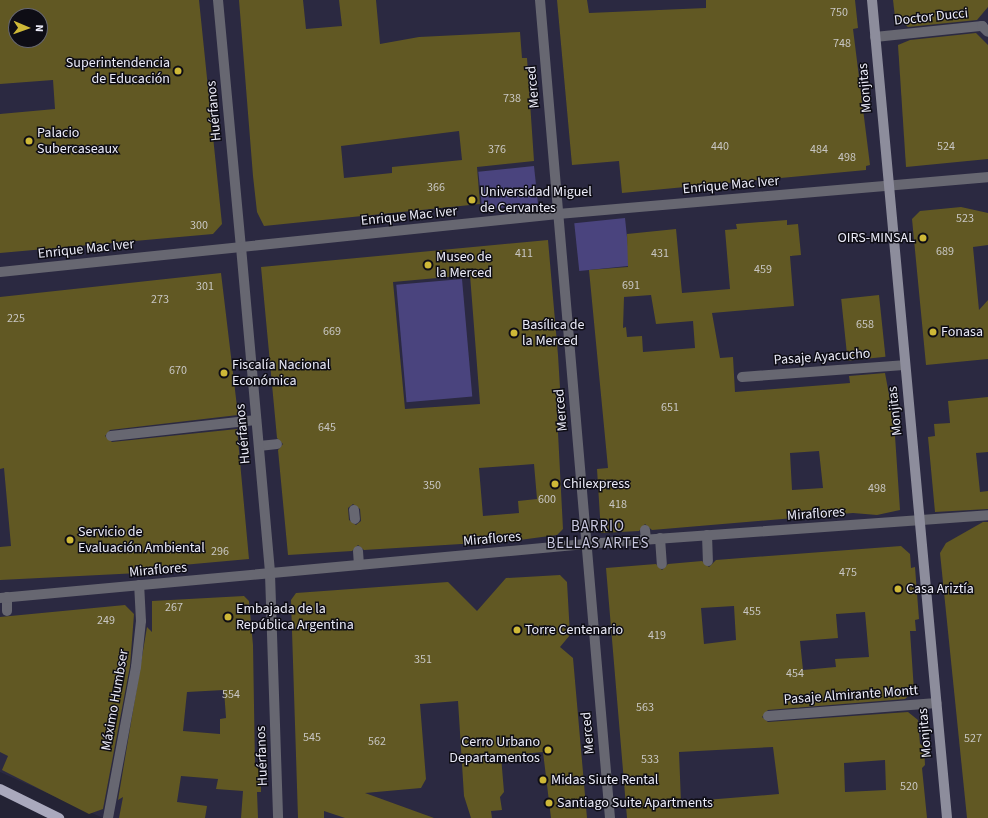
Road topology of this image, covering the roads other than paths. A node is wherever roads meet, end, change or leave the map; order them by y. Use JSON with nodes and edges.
{"nodes":[{"id":1,"x":218,"y":0,"type":"edge"},
{"id":2,"x":540,"y":0,"type":"edge"},
{"id":3,"x":872,"y":0,"type":"edge"},
{"id":4,"x":988,"y":32,"type":"edge"},
{"id":5,"x":875,"y":37,"type":"junction"},
{"id":6,"x":988,"y":177,"type":"edge"},
{"id":7,"x":888,"y":185,"type":"junction"},
{"id":8,"x":558,"y":214,"type":"junction"},
{"id":9,"x":241,"y":247,"type":"junction"},
{"id":10,"x":0,"y":272,"type":"edge"},
{"id":11,"x":904,"y":365,"type":"junction"},
{"id":12,"x":742,"y":377,"type":"dead end"},
{"id":13,"x":256,"y":420,"type":"junction"},
{"id":14,"x":111,"y":436,"type":"dead end"},
{"id":15,"x":277,"y":444,"type":"dead end"},
{"id":16,"x":258,"y":446,"type":"junction"},
{"id":17,"x":988,"y":515,"type":"edge"},
{"id":18,"x":921,"y":520,"type":"junction"},
{"id":19,"x":707,"y":535,"type":"junction"},
{"id":20,"x":660,"y":538,"type":"junction"},
{"id":21,"x":586,"y":544,"type":"junction"},
{"id":22,"x":358,"y":551,"type":"dead end"},
{"id":23,"x":708,"y":561,"type":"dead end"},
{"id":24,"x":662,"y":564,"type":"dead end"},
{"id":25,"x":359,"y":565,"type":"junction"},
{"id":26,"x":270,"y":574,"type":"junction"},
{"id":27,"x":139,"y":585,"type":"junction"},
{"id":28,"x":3,"y":598,"type":"edge"},
{"id":29,"x":7,"y":611,"type":"dead end"},
{"id":30,"x":936,"y":703,"type":"junction"},
{"id":31,"x":768,"y":716,"type":"dead end"},
{"id":32,"x":0,"y":789,"type":"edge"},
{"id":33,"x":59,"y":818,"type":"edge"},
{"id":34,"x":108,"y":818,"type":"edge"},
{"id":35,"x":278,"y":818,"type":"edge"},
{"id":36,"x":610,"y":818,"type":"edge"},
{"id":37,"x":947,"y":818,"type":"edge"}],
"edges":[{"from":1,"to":9,"type":"street","name":"Huérfanos"},
{"from":2,"to":8,"type":"street","name":"Merced"},
{"from":3,"to":5,"type":"main road","name":"Monjitas"},
{"from":4,"to":5,"type":"street","name":"Doctor Ducci"},
{"from":5,"to":7,"type":"main road","name":"Monjitas"},
{"from":6,"to":7,"type":"street","name":"Enrique Mac Iver"},
{"from":7,"to":8,"type":"street","name":"Enrique Mac Iver"},
{"from":7,"to":11,"type":"main road","name":"Monjitas"},
{"from":8,"to":9,"type":"street","name":"Enrique Mac Iver"},
{"from":8,"to":21,"type":"street","name":"Merced"},
{"from":9,"to":10,"type":"street","name":"Enrique Mac Iver"},
{"from":9,"to":13,"type":"street","name":"Huérfanos"},
{"from":11,"to":12,"type":"street","name":"Pasaje Ayacucho"},
{"from":11,"to":18,"type":"main road","name":"Monjitas"},
{"from":13,"to":14,"type":"street"},
{"from":13,"to":16,"type":"street","name":"Huérfanos"},
{"from":15,"to":16,"type":"street"},
{"from":16,"to":26,"type":"street","name":"Huérfanos"},
{"from":17,"to":18,"type":"street","name":"Miraflores"},
{"from":18,"to":19,"type":"street","name":"Miraflores"},
{"from":18,"to":30,"type":"main road","name":"Monjitas"},
{"from":19,"to":20,"type":"street","name":"Miraflores"},
{"from":19,"to":23,"type":"street"},
{"from":20,"to":21,"type":"street","name":"Miraflores"},
{"from":20,"to":24,"type":"street"},
{"from":21,"to":25,"type":"street","name":"Miraflores"},
{"from":21,"to":36,"type":"street","name":"Merced"},
{"from":22,"to":25,"type":"street"},
{"from":25,"to":26,"type":"street","name":"Miraflores"},
{"from":26,"to":27,"type":"street","name":"Miraflores"},
{"from":26,"to":35,"type":"street","name":"Huérfanos"},
{"from":27,"to":28,"type":"street","name":"Miraflores"},
{"from":27,"to":34,"type":"street","name":"Máximo Humbser"},
{"from":28,"to":29,"type":"street"},
{"from":30,"to":31,"type":"street","name":"Pasaje Almirante Montt"},
{"from":30,"to":37,"type":"main road","name":"Monjitas"},
{"from":32,"to":33,"type":"main road"}]}
